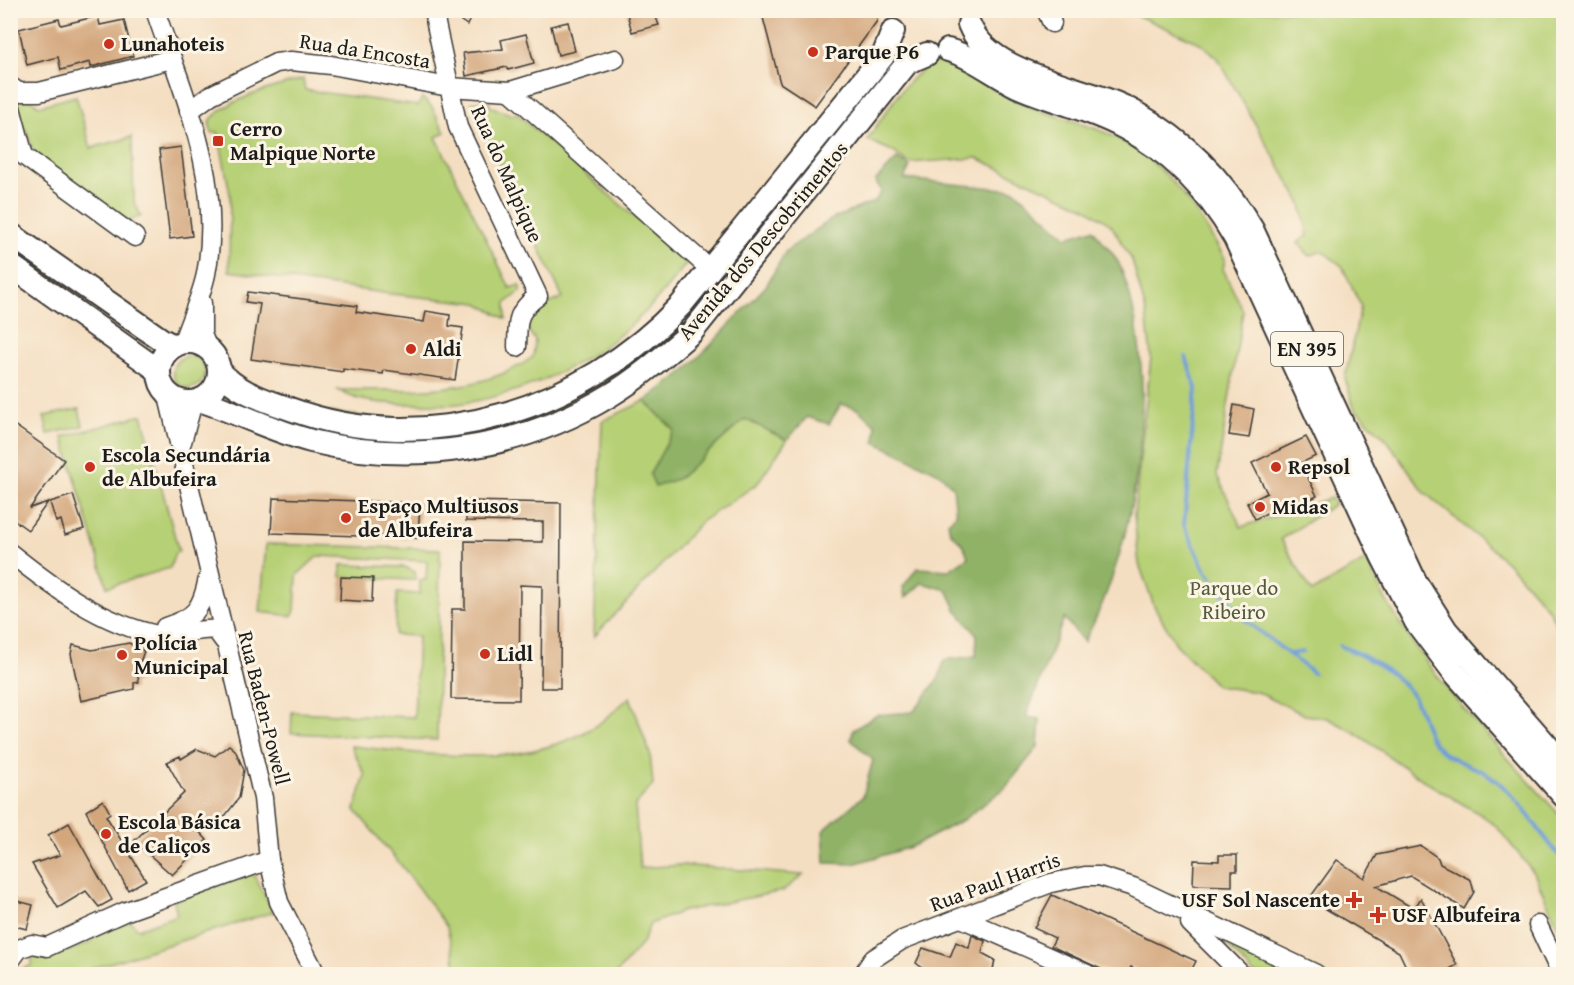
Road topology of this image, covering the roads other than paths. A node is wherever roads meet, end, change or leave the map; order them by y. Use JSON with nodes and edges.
{"nodes":[{"id":1,"x":155,"y":10,"type":"edge"},
{"id":2,"x":432,"y":10,"type":"edge"},
{"id":3,"x":970,"y":17,"type":"edge"},
{"id":4,"x":891,"y":21,"type":"edge"},
{"id":5,"x":938,"y":52,"type":"junction"},
{"id":6,"x":172,"y":59,"type":"junction"},
{"id":7,"x":615,"y":59,"type":"dead end"},
{"id":8,"x":10,"y":86,"type":"edge"},
{"id":9,"x":449,"y":87,"type":"junction"},
{"id":10,"x":510,"y":91,"type":"junction"},
{"id":11,"x":10,"y":104,"type":"edge"},
{"id":12,"x":189,"y":111,"type":"junction"},
{"id":13,"x":10,"y":234,"type":"edge"},
{"id":14,"x":135,"y":237,"type":"dead end"},
{"id":15,"x":10,"y":265,"type":"edge"},
{"id":16,"x":711,"y":270,"type":"junction"},
{"id":17,"x":202,"y":290,"type":"junction"},
{"id":18,"x":178,"y":345,"type":"junction"},
{"id":19,"x":517,"y":347,"type":"dead end"},
{"id":20,"x":208,"y":349,"type":"junction"},
{"id":21,"x":159,"y":370,"type":"junction"},
{"id":22,"x":219,"y":370,"type":"junction"},
{"id":23,"x":167,"y":392,"type":"junction"},
{"id":24,"x":197,"y":401,"type":"junction"},
{"id":25,"x":181,"y":447,"type":"junction"},
{"id":26,"x":11,"y":554,"type":"edge"},
{"id":27,"x":208,"y":608,"type":"junction"},
{"id":28,"x":205,"y":628,"type":"junction"},
{"id":29,"x":136,"y":629,"type":"junction"},
{"id":30,"x":225,"y":641,"type":"junction"},
{"id":31,"x":1563,"y":765,"type":"edge"},
{"id":32,"x":1563,"y":795,"type":"edge"},
{"id":33,"x":269,"y":860,"type":"junction"},
{"id":34,"x":1171,"y":906,"type":"junction"},
{"id":35,"x":961,"y":918,"type":"junction"},
{"id":36,"x":1538,"y":925,"type":"dead end"},
{"id":37,"x":10,"y":961,"type":"edge"},
{"id":38,"x":1305,"y":972,"type":"edge"},
{"id":39,"x":316,"y":975,"type":"edge"},
{"id":40,"x":863,"y":975,"type":"edge"},
{"id":41,"x":1086,"y":975,"type":"edge"},
{"id":42,"x":1241,"y":975,"type":"edge"},
{"id":43,"x":1561,"y":975,"type":"edge"}],
"edges":[{"from":1,"to":6,"type":"street"},
{"from":2,"to":9,"type":"street","name":"Rua do Malpique"},
{"from":3,"to":5,"type":"main road","name":"Avenida dos Descobrimentos"},
{"from":3,"to":31,"type":"main road","number":"EN 395"},
{"from":4,"to":5,"type":"main road"},
{"from":4,"to":16,"type":"main road","name":"Avenida dos Descobrimentos"},
{"from":5,"to":24,"type":"main road","name":"Avenida dos Descobrimentos"},
{"from":5,"to":32,"type":"main road","number":"EN 395"},
{"from":6,"to":8,"type":"street"},
{"from":6,"to":12,"type":"street"},
{"from":7,"to":10,"type":"street","name":"Rua da Encosta"},
{"from":9,"to":10,"type":"street","name":"Rua da Encosta"},
{"from":9,"to":12,"type":"street","name":"Rua da Encosta"},
{"from":9,"to":19,"type":"street","name":"Rua do Malpique"},
{"from":10,"to":16,"type":"street"},
{"from":11,"to":14,"type":"street"},
{"from":12,"to":17,"type":"street"},
{"from":13,"to":18,"type":"main road"},
{"from":15,"to":21,"type":"main road"},
{"from":16,"to":22,"type":"main road","name":"Avenida dos Descobrimentos"},
{"from":17,"to":18,"type":"street"},
{"from":17,"to":20,"type":"street"},
{"from":18,"to":20,"type":"main road"},
{"from":18,"to":21,"type":"main road"},
{"from":20,"to":22,"type":"main road"},
{"from":21,"to":23,"type":"main road"},
{"from":22,"to":24,"type":"main road"},
{"from":23,"to":24,"type":"main road"},
{"from":23,"to":25,"type":"street","name":"Rua Baden-Powell"},
{"from":24,"to":25,"type":"street","name":"Rua Baden-Powell"},
{"from":25,"to":27,"type":"street","name":"Rua Baden-Powell"},
{"from":26,"to":29,"type":"street"},
{"from":27,"to":28,"type":"street"},
{"from":27,"to":29,"type":"street"},
{"from":27,"to":30,"type":"street","name":"Rua Baden-Powell"},
{"from":28,"to":29,"type":"street"},
{"from":28,"to":30,"type":"street"},
{"from":30,"to":33,"type":"street","name":"Rua Baden-Powell"},
{"from":33,"to":37,"type":"street"},
{"from":33,"to":39,"type":"street","name":"Rua Baden-Powell"},
{"from":34,"to":35,"type":"street","name":"Rua Paul Harris"},
{"from":34,"to":38,"type":"street","name":"Rua Paul Harris"},
{"from":34,"to":42,"type":"street"},
{"from":35,"to":40,"type":"street","name":"Rua Paul Harris"},
{"from":35,"to":41,"type":"street"},
{"from":36,"to":43,"type":"street"}]}
